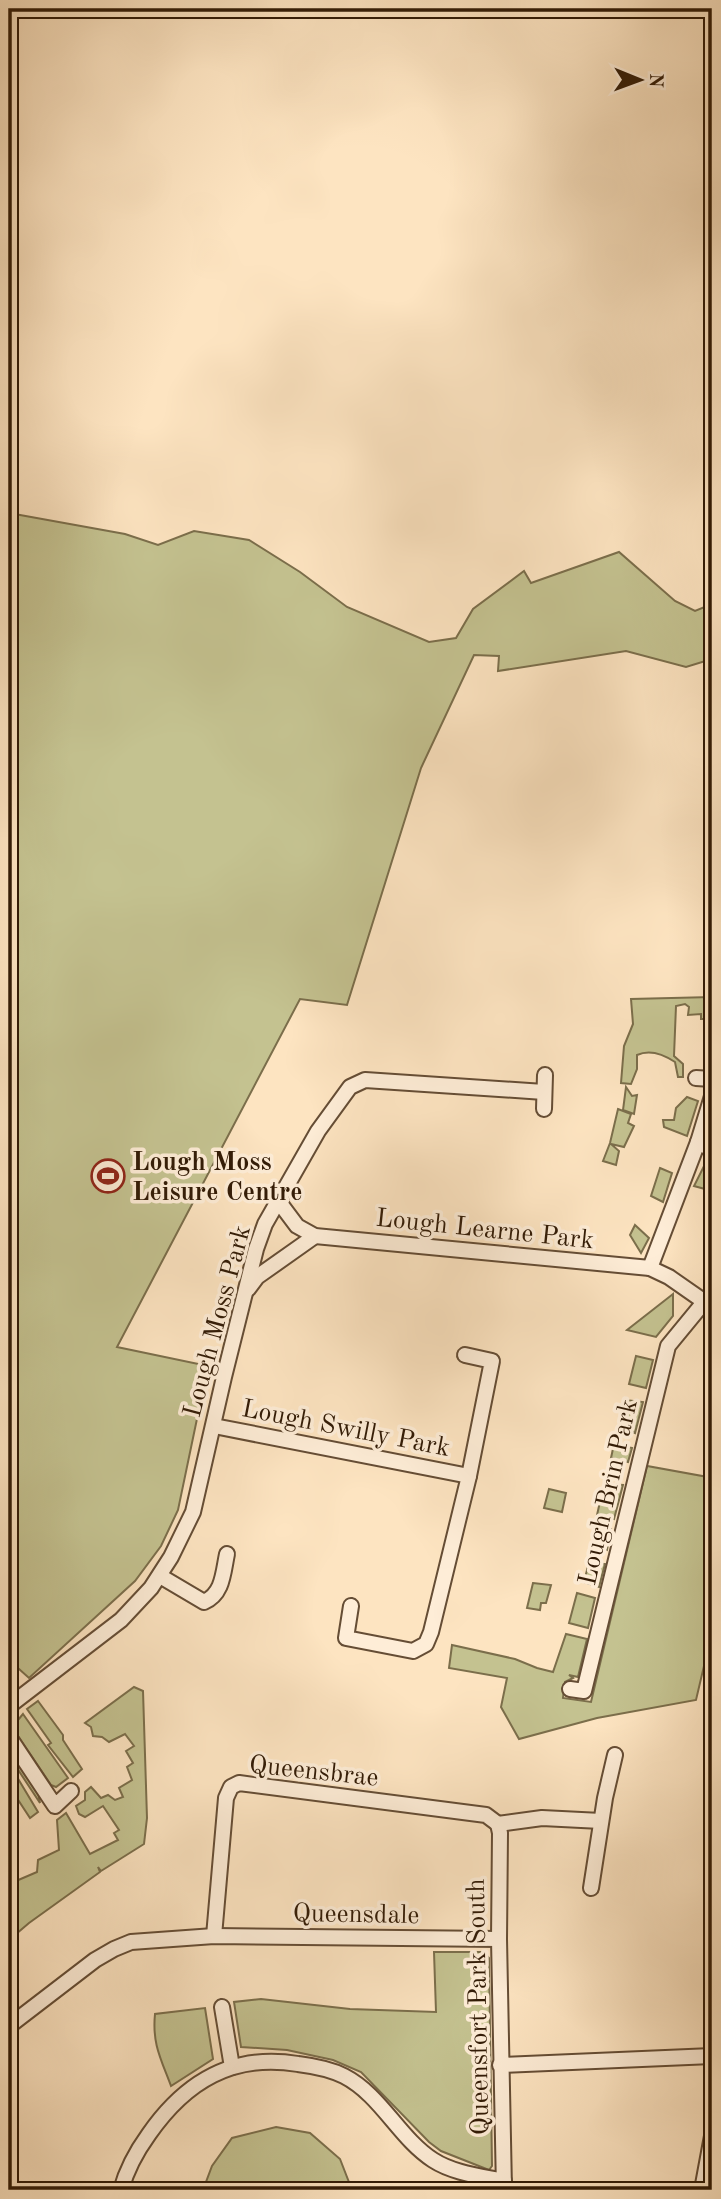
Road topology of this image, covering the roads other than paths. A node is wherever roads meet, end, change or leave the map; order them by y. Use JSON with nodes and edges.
{"nodes":[{"id":1,"x":545,"y":1075,"type":"dead end"},
{"id":2,"x":696,"y":1078,"type":"dead end"},
{"id":3,"x":712,"y":1079,"type":"edge"},
{"id":4,"x":544,"y":1092,"type":"junction"},
{"id":5,"x":712,"y":1096,"type":"edge"},
{"id":6,"x":544,"y":1109,"type":"dead end"},
{"id":7,"x":698,"y":1142,"type":"junction"},
{"id":8,"x":712,"y":1150,"type":"edge"},
{"id":9,"x":279,"y":1202,"type":"junction"},
{"id":10,"x":315,"y":1236,"type":"junction"},
{"id":11,"x":650,"y":1268,"type":"junction"},
{"id":12,"x":246,"y":1292,"type":"junction"},
{"id":13,"x":709,"y":1304,"type":"edge"},
{"id":14,"x":465,"y":1354,"type":"dead end"},
{"id":15,"x":214,"y":1426,"type":"junction"},
{"id":16,"x":469,"y":1476,"type":"junction"},
{"id":17,"x":227,"y":1554,"type":"dead end"},
{"id":18,"x":160,"y":1576,"type":"junction"},
{"id":19,"x":351,"y":1606,"type":"dead end"},
{"id":20,"x":570,"y":1689,"type":"dead end"},
{"id":21,"x":9,"y":1706,"type":"edge"},
{"id":22,"x":9,"y":1737,"type":"edge"},
{"id":23,"x":615,"y":1755,"type":"dead end"},
{"id":24,"x":71,"y":1791,"type":"dead end"},
{"id":25,"x":601,"y":1821,"type":"junction"},
{"id":26,"x":498,"y":1824,"type":"junction"},
{"id":27,"x":591,"y":1888,"type":"dead end"},
{"id":28,"x":214,"y":1936,"type":"junction"},
{"id":29,"x":499,"y":1939,"type":"junction"},
{"id":30,"x":222,"y":2007,"type":"dead end"},
{"id":31,"x":9,"y":2026,"type":"edge"},
{"id":32,"x":712,"y":2056,"type":"edge"},
{"id":33,"x":500,"y":2065,"type":"junction"},
{"id":34,"x":232,"y":2067,"type":"junction"},
{"id":35,"x":712,"y":2136,"type":"edge"},
{"id":36,"x":706,"y":2185,"type":"edge"},
{"id":37,"x":504,"y":2186,"type":"edge"},
{"id":38,"x":121,"y":2190,"type":"edge"}],
"edges":[{"from":1,"to":4,"type":"street"},
{"from":2,"to":3,"type":"street"},
{"from":4,"to":6,"type":"street"},
{"from":4,"to":9,"type":"street","name":"Lough Moss Park"},
{"from":5,"to":7,"type":"street"},
{"from":7,"to":8,"type":"street"},
{"from":7,"to":11,"type":"street"},
{"from":9,"to":10,"type":"street"},
{"from":9,"to":12,"type":"street","name":"Lough Moss Park"},
{"from":10,"to":11,"type":"street","name":"Lough Learne Park"},
{"from":10,"to":12,"type":"street"},
{"from":11,"to":13,"type":"street"},
{"from":12,"to":15,"type":"street","name":"Lough Moss Park"},
{"from":13,"to":20,"type":"street","name":"Lough Brin Park"},
{"from":14,"to":16,"type":"street","name":"Lough Swilly Park"},
{"from":15,"to":16,"type":"street","name":"Lough Swilly Park"},
{"from":15,"to":18,"type":"street","name":"Lough Moss Park"},
{"from":16,"to":19,"type":"street","name":"Lough Swilly Park"},
{"from":17,"to":18,"type":"street"},
{"from":18,"to":21,"type":"street","name":"Lough Moss Park"},
{"from":22,"to":24,"type":"street"},
{"from":23,"to":25,"type":"street"},
{"from":25,"to":26,"type":"street"},
{"from":25,"to":27,"type":"street"},
{"from":26,"to":28,"type":"street","name":"Queensbrae"},
{"from":26,"to":29,"type":"street","name":"Queensfort Park South"},
{"from":28,"to":29,"type":"street","name":"Queensdale"},
{"from":28,"to":31,"type":"street","name":"Queensdale"},
{"from":29,"to":33,"type":"street","name":"Queensfort Park South"},
{"from":30,"to":34,"type":"street"},
{"from":32,"to":33,"type":"street"},
{"from":33,"to":37,"type":"street","name":"Queensfort Park South"},
{"from":34,"to":37,"type":"street"},
{"from":34,"to":38,"type":"street"},
{"from":35,"to":36,"type":"street"}]}
